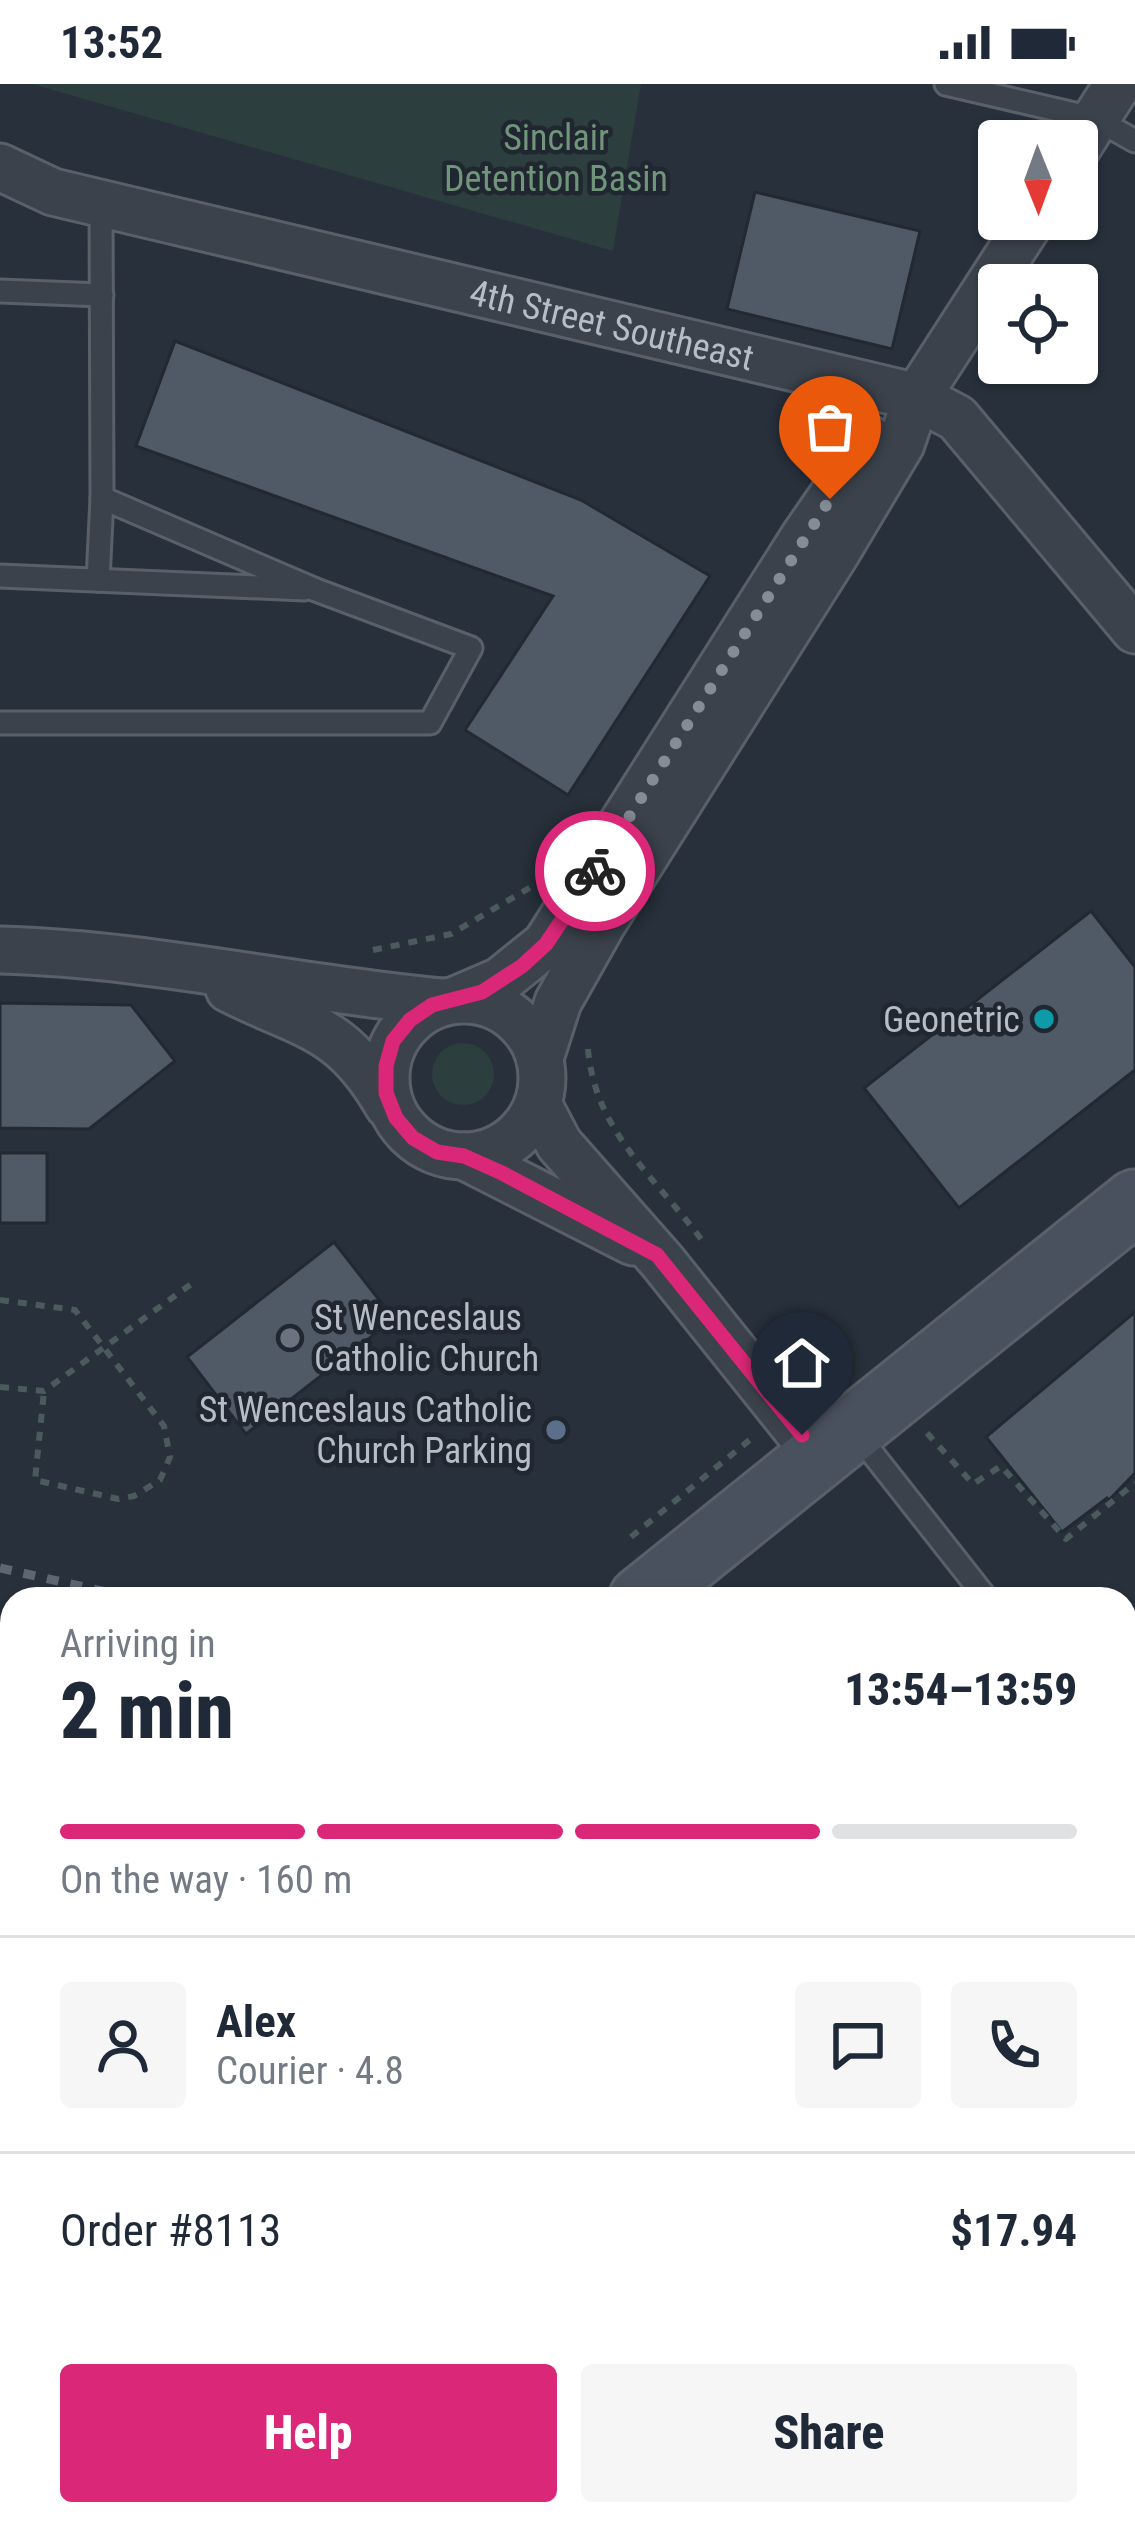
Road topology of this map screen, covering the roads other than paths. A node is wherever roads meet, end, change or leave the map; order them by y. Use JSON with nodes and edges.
{"nodes":[{"id":1,"x":946,"y":84,"type":"edge"},
{"id":2,"x":1097,"y":117,"type":"edge"},
{"id":3,"x":1135,"y":141,"type":"edge"},
{"id":4,"x":0,"y":167,"type":"edge"},
{"id":5,"x":101,"y":204,"type":"junction"},
{"id":6,"x":1019,"y":240,"type":"edge"},
{"id":7,"x":0,"y":291,"type":"edge"},
{"id":8,"x":102,"y":295,"type":"junction"},
{"id":9,"x":917,"y":398,"type":"junction"},
{"id":10,"x":102,"y":498,"type":"junction"},
{"id":11,"x":0,"y":576,"type":"edge"},
{"id":12,"x":98,"y":580,"type":"junction"},
{"id":13,"x":316,"y":590,"type":"junction"},
{"id":14,"x":1135,"y":630,"type":"edge"},
{"id":15,"x":0,"y":723,"type":"edge"},
{"id":16,"x":0,"y":950,"type":"edge"},
{"id":17,"x":188,"y":968,"type":"junction"},
{"id":18,"x":450,"y":1000,"type":"junction"},
{"id":19,"x":540,"y":1058,"type":"junction"},
{"id":20,"x":538,"y":1105,"type":"junction"},
{"id":21,"x":396,"y":1118,"type":"junction"},
{"id":22,"x":464,"y":1156,"type":"junction"},
{"id":23,"x":1135,"y":1202,"type":"edge"},
{"id":24,"x":657,"y":1255,"type":"junction"},
{"id":25,"x":836,"y":1442,"type":"junction"},
{"id":26,"x":656,"y":1587,"type":"edge"},
{"id":27,"x":975,"y":1587,"type":"edge"}],
"edges":[{"from":1,"to":2,"type":"lane"},
{"from":2,"to":3,"type":"lane"},
{"from":4,"to":5,"type":"street","name":"4th Street Southeast"},
{"from":5,"to":8,"type":"lane"},
{"from":5,"to":9,"type":"street","name":"4th Street Southeast"},
{"from":6,"to":9,"type":"street"},
{"from":7,"to":8,"type":"lane"},
{"from":8,"to":10,"type":"lane"},
{"from":9,"to":14,"type":"street","name":"4th Street Southeast"},
{"from":9,"to":18,"type":"street"},
{"from":9,"to":19,"type":"street"},
{"from":10,"to":12,"type":"lane"},
{"from":10,"to":13,"type":"lane"},
{"from":11,"to":12,"type":"lane"},
{"from":12,"to":13,"type":"lane"},
{"from":13,"to":15,"type":"lane"},
{"from":16,"to":17,"type":"street"},
{"from":17,"to":18,"type":"street"},
{"from":17,"to":21,"type":"street"},
{"from":18,"to":19,"type":"street"},
{"from":18,"to":21,"type":"street"},
{"from":19,"to":20,"type":"street"},
{"from":20,"to":22,"type":"street"},
{"from":20,"to":24,"type":"street"},
{"from":21,"to":22,"type":"street"},
{"from":22,"to":24,"type":"street"},
{"from":23,"to":25,"type":"main road"},
{"from":24,"to":25,"type":"street"},
{"from":25,"to":26,"type":"main road"},
{"from":25,"to":27,"type":"lane"}]}
